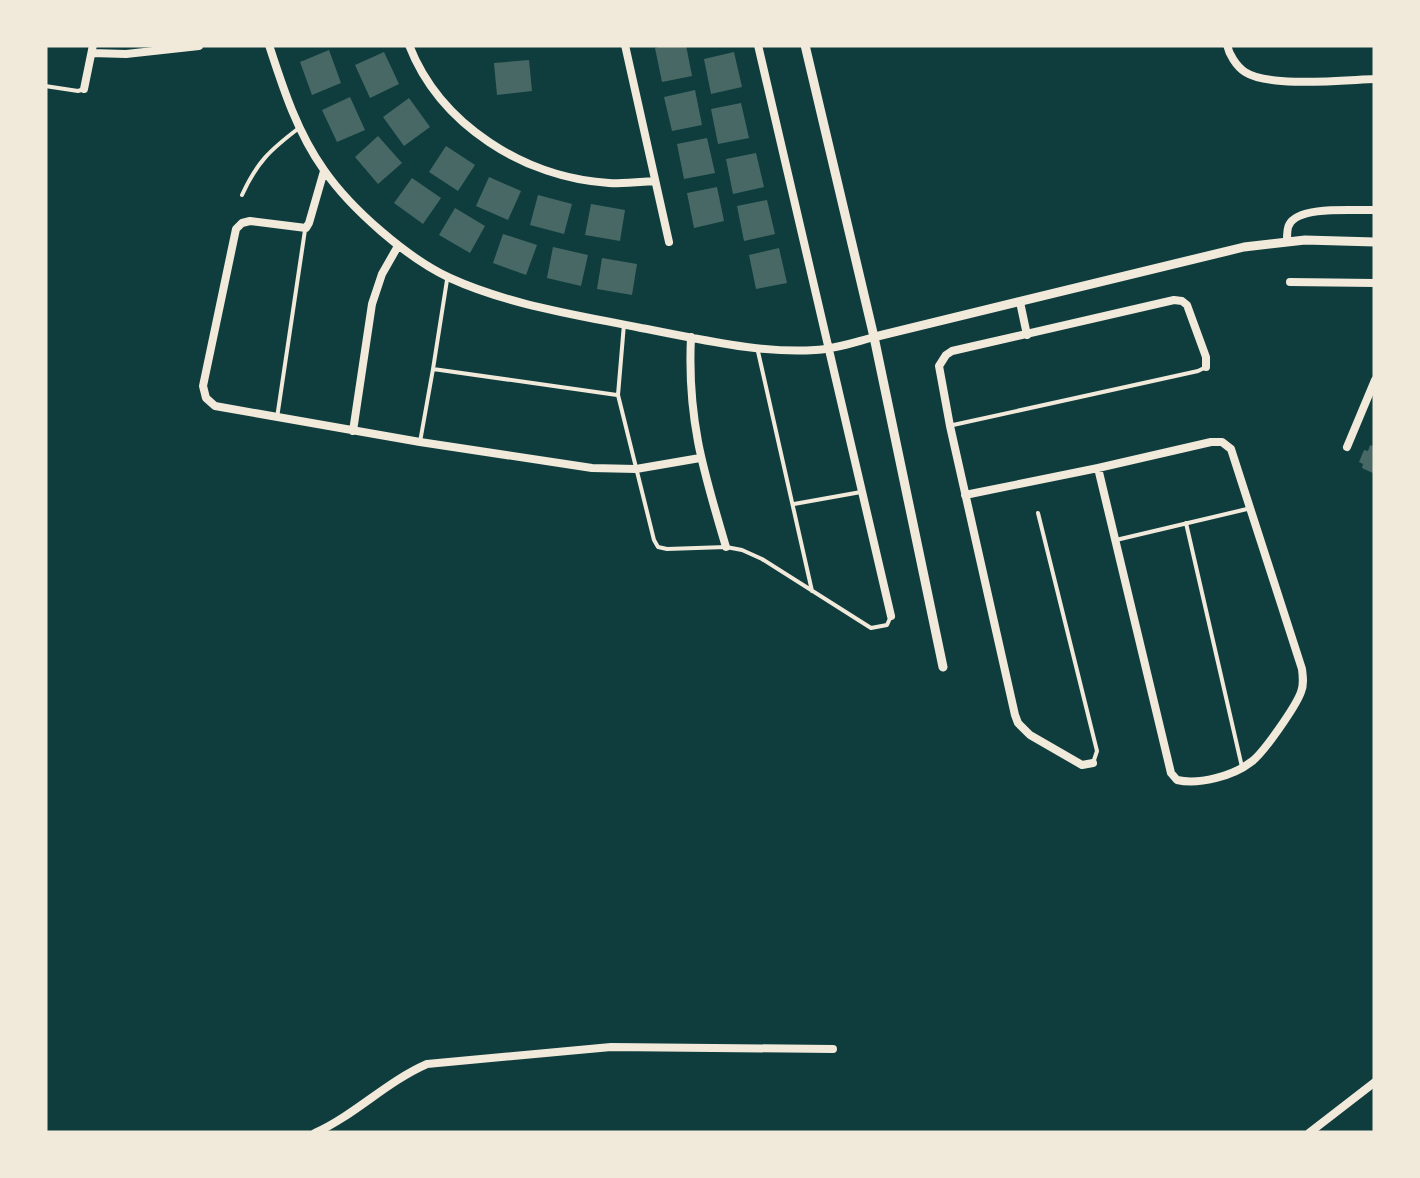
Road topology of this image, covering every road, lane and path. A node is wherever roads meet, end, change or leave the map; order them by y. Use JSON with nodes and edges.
{"nodes":[{"id":1,"x":268,"y":45,"type":"edge"},
{"id":2,"x":409,"y":45,"type":"edge"},
{"id":3,"x":626,"y":45,"type":"edge"},
{"id":4,"x":758,"y":45,"type":"edge"},
{"id":5,"x":805,"y":45,"type":"edge"},
{"id":6,"x":1228,"y":45,"type":"edge"},
{"id":7,"x":198,"y":46,"type":"edge"},
{"id":8,"x":92,"y":49,"type":"edge"},
{"id":9,"x":1375,"y":79,"type":"edge"},
{"id":10,"x":45,"y":86,"type":"edge"},
{"id":11,"x":84,"y":90,"type":"joint"},
{"id":12,"x":299,"y":128,"type":"junction"},
{"id":13,"x":324,"y":172,"type":"junction"},
{"id":14,"x":656,"y":181,"type":"junction"},
{"id":15,"x":242,"y":195,"type":"dead end"},
{"id":16,"x":1375,"y":210,"type":"edge"},
{"id":17,"x":306,"y":228,"type":"junction"},
{"id":18,"x":1286,"y":241,"type":"junction"},
{"id":19,"x":669,"y":242,"type":"dead end"},
{"id":20,"x":1375,"y":242,"type":"edge"},
{"id":21,"x":398,"y":246,"type":"junction"},
{"id":22,"x":448,"y":277,"type":"junction"},
{"id":23,"x":1290,"y":282,"type":"dead end"},
{"id":24,"x":1375,"y":282,"type":"edge"},
{"id":25,"x":1020,"y":302,"type":"junction"},
{"id":26,"x":624,"y":324,"type":"junction"},
{"id":27,"x":1027,"y":335,"type":"junction"},
{"id":28,"x":692,"y":337,"type":"junction"},
{"id":29,"x":874,"y":337,"type":"junction"},
{"id":30,"x":756,"y":347,"type":"junction"},
{"id":31,"x":828,"y":348,"type":"junction"},
{"id":32,"x":1206,"y":367,"type":"joint"},
{"id":33,"x":433,"y":369,"type":"junction"},
{"id":34,"x":1375,"y":380,"type":"edge"},
{"id":35,"x":618,"y":395,"type":"junction"},
{"id":36,"x":277,"y":418,"type":"junction"},
{"id":37,"x":950,"y":426,"type":"junction"},
{"id":38,"x":353,"y":431,"type":"junction"},
{"id":39,"x":420,"y":442,"type":"junction"},
{"id":40,"x":1347,"y":447,"type":"dead end"},
{"id":41,"x":700,"y":458,"type":"junction"},
{"id":42,"x":1098,"y":468,"type":"junction"},
{"id":43,"x":636,"y":469,"type":"junction"},
{"id":44,"x":861,"y":492,"type":"junction"},
{"id":45,"x":965,"y":494,"type":"junction"},
{"id":46,"x":794,"y":504,"type":"junction"},
{"id":47,"x":1250,"y":508,"type":"junction"},
{"id":48,"x":1038,"y":512,"type":"dead end"},
{"id":49,"x":1186,"y":523,"type":"junction"},
{"id":50,"x":1116,"y":540,"type":"junction"},
{"id":51,"x":726,"y":547,"type":"junction"},
{"id":52,"x":812,"y":592,"type":"junction"},
{"id":53,"x":891,"y":616,"type":"joint"},
{"id":54,"x":944,"y":666,"type":"dead end"},
{"id":55,"x":1093,"y":763,"type":"joint"},
{"id":56,"x":1242,"y":768,"type":"junction"},
{"id":57,"x":833,"y":1049,"type":"dead end"},
{"id":58,"x":1375,"y":1082,"type":"edge"},
{"id":59,"x":314,"y":1133,"type":"edge"},
{"id":60,"x":1308,"y":1133,"type":"edge"}],
"edges":[{"from":1,"to":12,"type":"street"},
{"from":2,"to":14,"type":"street"},
{"from":3,"to":14,"type":"street"},
{"from":4,"to":31,"type":"street"},
{"from":5,"to":29,"type":"street"},
{"from":6,"to":9,"type":"street"},
{"from":7,"to":8,"type":"street"},
{"from":8,"to":11,"type":"street"},
{"from":10,"to":11,"type":"lane"},
{"from":12,"to":13,"type":"street"},
{"from":12,"to":15,"type":"lane"},
{"from":13,"to":17,"type":"street"},
{"from":13,"to":21,"type":"street"},
{"from":14,"to":19,"type":"street"},
{"from":16,"to":18,"type":"street"},
{"from":17,"to":36,"type":"lane"},
{"from":17,"to":36,"type":"street"},
{"from":18,"to":20,"type":"street"},
{"from":18,"to":25,"type":"street"},
{"from":21,"to":22,"type":"street"},
{"from":21,"to":38,"type":"street"},
{"from":22,"to":26,"type":"street"},
{"from":22,"to":33,"type":"lane"},
{"from":23,"to":24,"type":"street"},
{"from":25,"to":27,"type":"street"},
{"from":25,"to":29,"type":"street"},
{"from":26,"to":28,"type":"street"},
{"from":26,"to":35,"type":"lane"},
{"from":27,"to":32,"type":"street"},
{"from":27,"to":37,"type":"street"},
{"from":28,"to":30,"type":"street"},
{"from":28,"to":41,"type":"street"},
{"from":29,"to":31,"type":"street"},
{"from":29,"to":54,"type":"street"},
{"from":30,"to":31,"type":"street"},
{"from":30,"to":46,"type":"lane"},
{"from":31,"to":44,"type":"street"},
{"from":32,"to":37,"type":"lane"},
{"from":33,"to":35,"type":"lane"},
{"from":33,"to":39,"type":"lane"},
{"from":34,"to":40,"type":"street"},
{"from":35,"to":43,"type":"lane"},
{"from":36,"to":38,"type":"street"},
{"from":37,"to":45,"type":"street"},
{"from":38,"to":39,"type":"street"},
{"from":39,"to":43,"type":"street"},
{"from":41,"to":43,"type":"street"},
{"from":41,"to":51,"type":"street"},
{"from":42,"to":45,"type":"street"},
{"from":42,"to":47,"type":"street"},
{"from":42,"to":50,"type":"street"},
{"from":43,"to":51,"type":"lane"},
{"from":44,"to":46,"type":"lane"},
{"from":44,"to":53,"type":"street"},
{"from":45,"to":55,"type":"street"},
{"from":46,"to":52,"type":"lane"},
{"from":47,"to":49,"type":"lane"},
{"from":47,"to":56,"type":"street"},
{"from":48,"to":55,"type":"lane"},
{"from":49,"to":50,"type":"lane"},
{"from":49,"to":56,"type":"lane"},
{"from":50,"to":56,"type":"street"},
{"from":51,"to":52,"type":"lane"},
{"from":52,"to":53,"type":"lane"},
{"from":57,"to":59,"type":"street"},
{"from":58,"to":60,"type":"street"}]}
